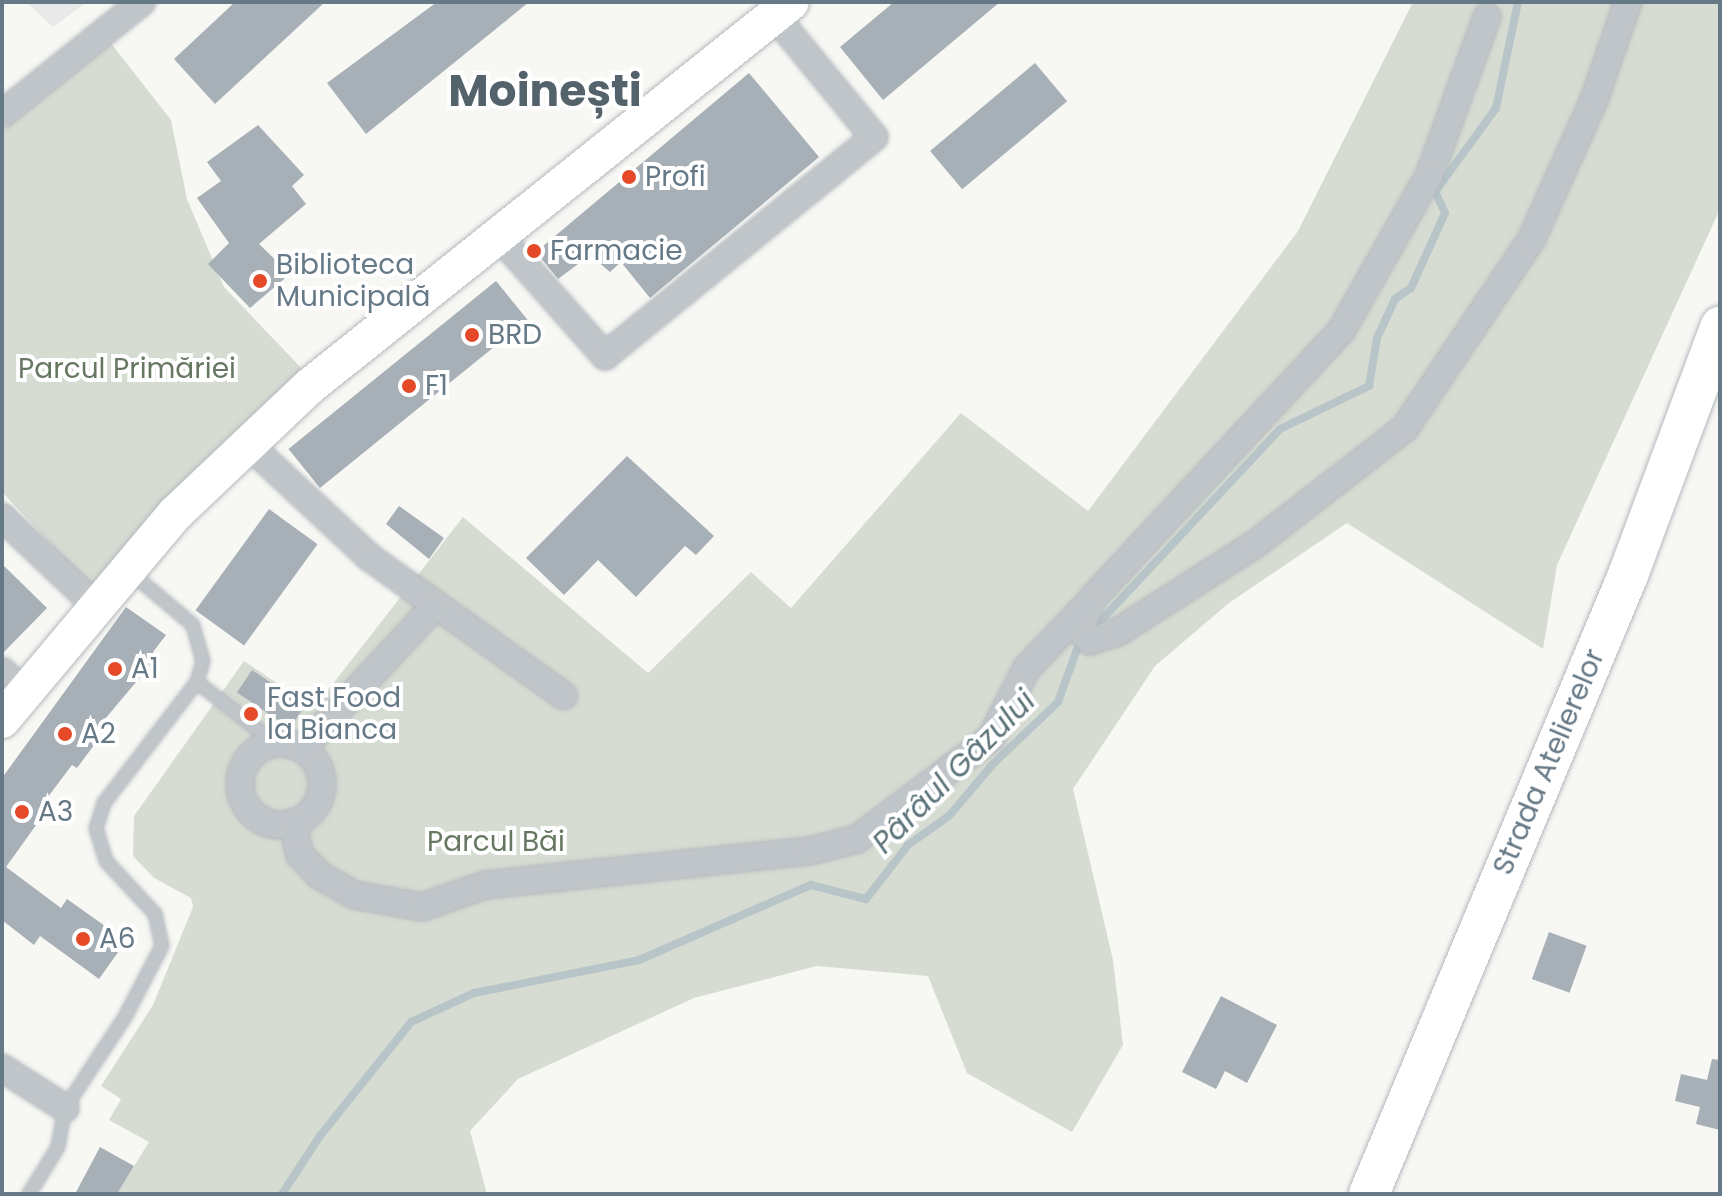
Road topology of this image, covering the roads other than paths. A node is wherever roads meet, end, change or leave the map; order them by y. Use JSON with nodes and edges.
{"nodes":[{"id":1,"x":142,"y":2,"type":"edge"},
{"id":2,"x":1628,"y":2,"type":"edge"},
{"id":3,"x":783,"y":9,"type":"edge"},
{"id":4,"x":1487,"y":17,"type":"dead end"},
{"id":5,"x":2,"y":114,"type":"edge"},
{"id":6,"x":498,"y":235,"type":"junction"},
{"id":7,"x":1720,"y":327,"type":"edge"},
{"id":8,"x":248,"y":444,"type":"junction"},
{"id":9,"x":2,"y":517,"type":"edge"},
{"id":10,"x":128,"y":571,"type":"junction"},
{"id":11,"x":1093,"y":598,"type":"junction"},
{"id":12,"x":96,"y":606,"type":"junction"},
{"id":13,"x":435,"y":606,"type":"junction"},
{"id":14,"x":197,"y":682,"type":"junction"},
{"id":15,"x":9,"y":694,"type":"edge"},
{"id":16,"x":564,"y":696,"type":"dead end"},
{"id":17,"x":276,"y":744,"type":"junction"},
{"id":18,"x":302,"y":749,"type":"junction"},
{"id":19,"x":293,"y":823,"type":"junction"},
{"id":20,"x":2,"y":1068,"type":"edge"},
{"id":21,"x":65,"y":1108,"type":"junction"},
{"id":22,"x":29,"y":1194,"type":"edge"},
{"id":23,"x":1369,"y":1194,"type":"edge"}],
"edges":[{"from":1,"to":5,"type":"street"},
{"from":2,"to":11,"type":"street"},
{"from":3,"to":6,"type":"street"},
{"from":3,"to":6,"type":"street"},
{"from":4,"to":11,"type":"street"},
{"from":6,"to":8,"type":"street"},
{"from":7,"to":23,"type":"main road","name":"Strada Atelierelor"},
{"from":8,"to":10,"type":"street"},
{"from":8,"to":13,"type":"street"},
{"from":9,"to":12,"type":"street"},
{"from":10,"to":12,"type":"street"},
{"from":10,"to":14,"type":"lane"},
{"from":11,"to":19,"type":"street"},
{"from":12,"to":15,"type":"street"},
{"from":13,"to":16,"type":"street"},
{"from":13,"to":18,"type":"street"},
{"from":14,"to":17,"type":"lane"},
{"from":14,"to":21,"type":"lane"},
{"from":17,"to":18,"type":"street"},
{"from":17,"to":19,"type":"street"},
{"from":18,"to":19,"type":"street"},
{"from":20,"to":21,"type":"street"},
{"from":21,"to":22,"type":"lane"}]}
